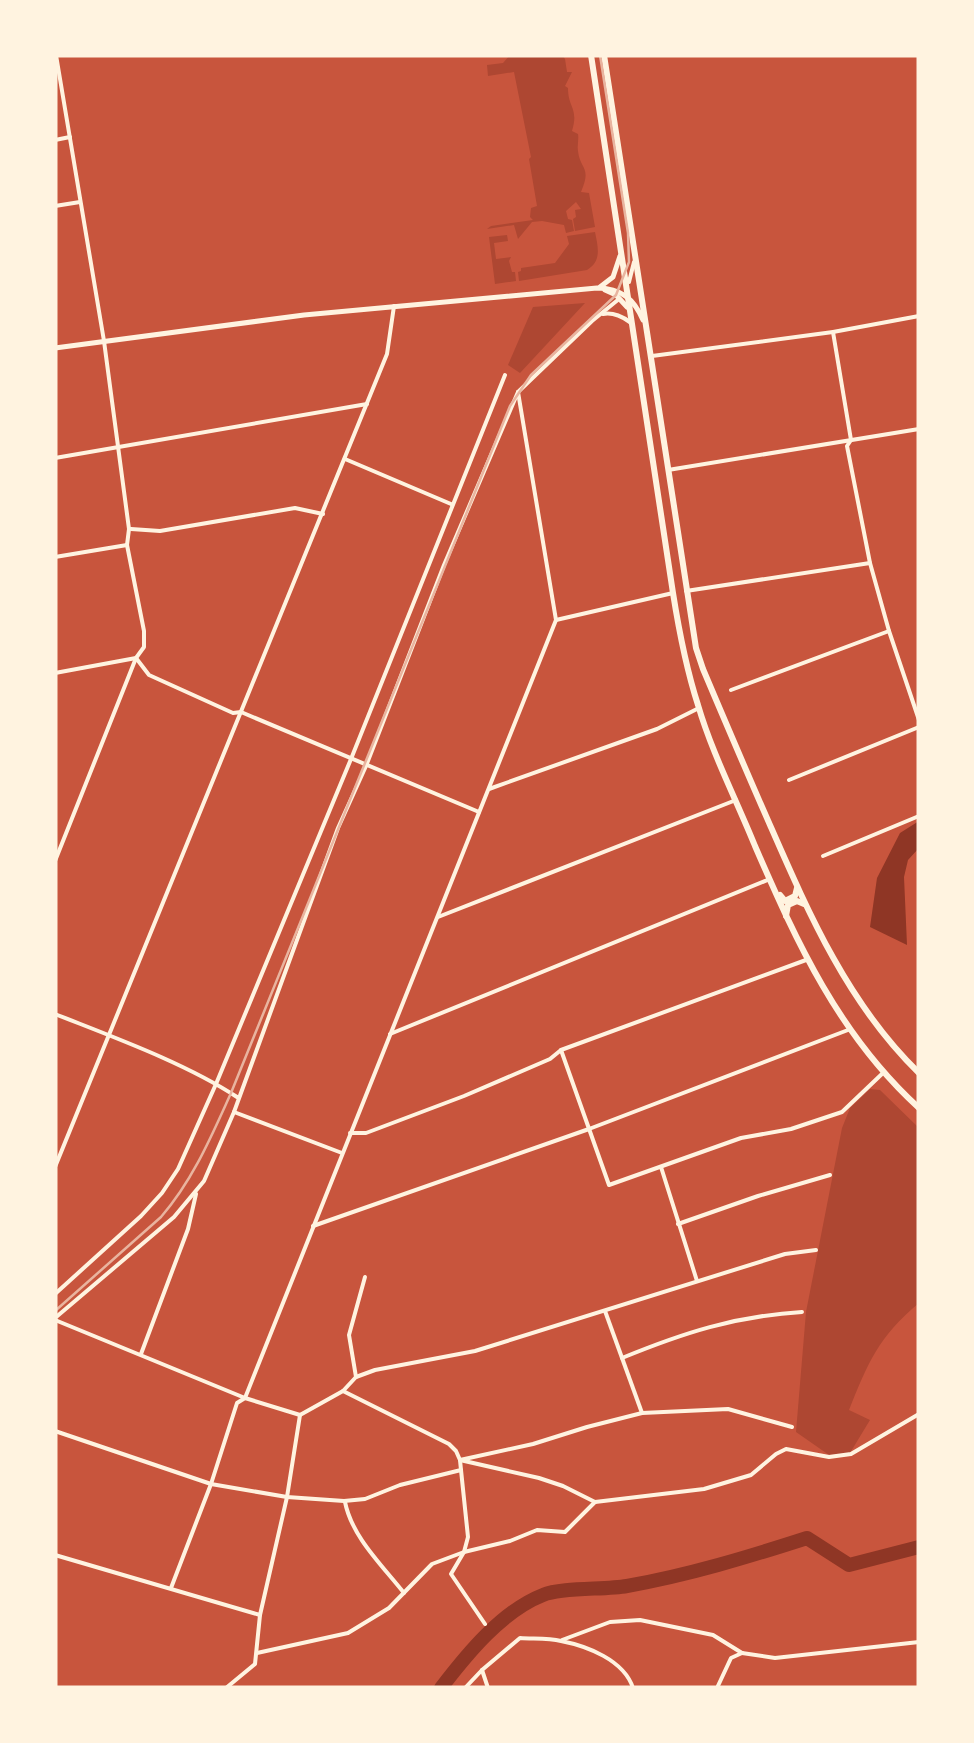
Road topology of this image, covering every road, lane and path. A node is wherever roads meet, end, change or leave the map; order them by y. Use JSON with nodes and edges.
{"nodes":[{"id":1,"x":56,"y":55,"type":"edge"},
{"id":2,"x":590,"y":55,"type":"edge"},
{"id":3,"x":604,"y":55,"type":"edge"},
{"id":4,"x":70,"y":137,"type":"junction"},
{"id":5,"x":55,"y":140,"type":"edge"},
{"id":6,"x":80,"y":202,"type":"junction"},
{"id":7,"x":55,"y":206,"type":"edge"},
{"id":8,"x":634,"y":241,"type":"junction"},
{"id":9,"x":621,"y":253,"type":"junction"},
{"id":10,"x":597,"y":288,"type":"junction"},
{"id":11,"x":625,"y":294,"type":"junction"},
{"id":12,"x":394,"y":306,"type":"junction"},
{"id":13,"x":598,"y":315,"type":"junction"},
{"id":14,"x":919,"y":316,"type":"edge"},
{"id":15,"x":634,"y":325,"type":"junction"},
{"id":16,"x":646,"y":330,"type":"junction"},
{"id":17,"x":833,"y":332,"type":"junction"},
{"id":18,"x":104,"y":340,"type":"junction"},
{"id":19,"x":55,"y":348,"type":"edge"},
{"id":20,"x":650,"y":357,"type":"junction"},
{"id":21,"x":505,"y":376,"type":"dead end"},
{"id":22,"x":518,"y":392,"type":"junction"},
{"id":23,"x":367,"y":404,"type":"junction"},
{"id":24,"x":919,"y":429,"type":"edge"},
{"id":25,"x":851,"y":440,"type":"junction"},
{"id":26,"x":117,"y":446,"type":"junction"},
{"id":27,"x":55,"y":458,"type":"edge"},
{"id":28,"x":345,"y":459,"type":"junction"},
{"id":29,"x":668,"y":470,"type":"junction"},
{"id":30,"x":452,"y":504,"type":"junction"},
{"id":31,"x":323,"y":514,"type":"junction"},
{"id":32,"x":129,"y":529,"type":"junction"},
{"id":33,"x":127,"y":545,"type":"junction"},
{"id":34,"x":55,"y":557,"type":"edge"},
{"id":35,"x":870,"y":563,"type":"junction"},
{"id":36,"x":686,"y":591,"type":"junction"},
{"id":37,"x":673,"y":594,"type":"junction"},
{"id":38,"x":556,"y":620,"type":"junction"},
{"id":39,"x":889,"y":631,"type":"junction"},
{"id":40,"x":136,"y":658,"type":"junction"},
{"id":41,"x":55,"y":673,"type":"edge"},
{"id":42,"x":732,"y":690,"type":"dead end"},
{"id":43,"x":699,"y":708,"type":"junction"},
{"id":44,"x":240,"y":712,"type":"junction"},
{"id":45,"x":919,"y":720,"type":"edge"},
{"id":46,"x":919,"y":727,"type":"edge"},
{"id":47,"x":350,"y":759,"type":"junction"},
{"id":48,"x":366,"y":766,"type":"junction"},
{"id":49,"x":789,"y":780,"type":"dead end"},
{"id":50,"x":488,"y":790,"type":"junction"},
{"id":51,"x":736,"y":800,"type":"junction"},
{"id":52,"x":479,"y":812,"type":"junction"},
{"id":53,"x":919,"y":816,"type":"edge"},
{"id":54,"x":823,"y":856,"type":"dead end"},
{"id":55,"x":55,"y":861,"type":"edge"},
{"id":56,"x":770,"y":879,"type":"junction"},
{"id":57,"x":797,"y":888,"type":"junction"},
{"id":58,"x":775,"y":891,"type":"junction"},
{"id":59,"x":805,"y":904,"type":"junction"},
{"id":60,"x":786,"y":916,"type":"junction"},
{"id":61,"x":437,"y":917,"type":"junction"},
{"id":62,"x":806,"y":960,"type":"junction"},
{"id":63,"x":55,"y":1014,"type":"edge"},
{"id":64,"x":848,"y":1030,"type":"junction"},
{"id":65,"x":390,"y":1034,"type":"junction"},
{"id":66,"x":109,"y":1035,"type":"junction"},
{"id":67,"x":561,"y":1050,"type":"junction"},
{"id":68,"x":884,"y":1072,"type":"junction"},
{"id":69,"x":919,"y":1074,"type":"edge"},
{"id":70,"x":216,"y":1084,"type":"junction"},
{"id":71,"x":238,"y":1098,"type":"junction"},
{"id":72,"x":919,"y":1108,"type":"edge"},
{"id":73,"x":234,"y":1112,"type":"junction"},
{"id":74,"x":589,"y":1128,"type":"junction"},
{"id":75,"x":350,"y":1132,"type":"junction"},
{"id":76,"x":342,"y":1153,"type":"junction"},
{"id":77,"x":55,"y":1166,"type":"edge"},
{"id":78,"x":661,"y":1168,"type":"junction"},
{"id":79,"x":830,"y":1175,"type":"dead end"},
{"id":80,"x":196,"y":1193,"type":"junction"},
{"id":81,"x":678,"y":1224,"type":"junction"},
{"id":82,"x":313,"y":1226,"type":"junction"},
{"id":83,"x":816,"y":1250,"type":"dead end"},
{"id":84,"x":364,"y":1277,"type":"dead end"},
{"id":85,"x":697,"y":1281,"type":"junction"},
{"id":86,"x":55,"y":1294,"type":"edge"},
{"id":87,"x":605,"y":1310,"type":"junction"},
{"id":88,"x":802,"y":1312,"type":"dead end"},
{"id":89,"x":55,"y":1319,"type":"edge"},
{"id":90,"x":140,"y":1354,"type":"junction"},
{"id":91,"x":622,"y":1358,"type":"junction"},
{"id":92,"x":356,"y":1377,"type":"junction"},
{"id":93,"x":343,"y":1392,"type":"junction"},
{"id":94,"x":245,"y":1398,"type":"junction"},
{"id":95,"x":642,"y":1413,"type":"junction"},
{"id":96,"x":919,"y":1414,"type":"edge"},
{"id":97,"x":300,"y":1415,"type":"junction"},
{"id":98,"x":792,"y":1428,"type":"dead end"},
{"id":99,"x":55,"y":1431,"type":"edge"},
{"id":100,"x":460,"y":1460,"type":"junction"},
{"id":101,"x":461,"y":1470,"type":"junction"},
{"id":102,"x":212,"y":1484,"type":"junction"},
{"id":103,"x":287,"y":1497,"type":"junction"},
{"id":104,"x":344,"y":1501,"type":"junction"},
{"id":105,"x":595,"y":1502,"type":"junction"},
{"id":106,"x":464,"y":1552,"type":"junction"},
{"id":107,"x":55,"y":1556,"type":"edge"},
{"id":108,"x":171,"y":1588,"type":"junction"},
{"id":109,"x":404,"y":1593,"type":"junction"},
{"id":110,"x":260,"y":1615,"type":"junction"},
{"id":111,"x":486,"y":1624,"type":"dead end"},
{"id":112,"x":560,"y":1640,"type":"junction"},
{"id":113,"x":919,"y":1642,"type":"edge"},
{"id":114,"x":257,"y":1653,"type":"junction"},
{"id":115,"x":742,"y":1653,"type":"junction"},
{"id":116,"x":482,"y":1670,"type":"junction"},
{"id":117,"x":226,"y":1688,"type":"edge"},
{"id":118,"x":465,"y":1688,"type":"edge"},
{"id":119,"x":488,"y":1688,"type":"edge"},
{"id":120,"x":634,"y":1688,"type":"edge"},
{"id":121,"x":717,"y":1688,"type":"edge"}],
"edges":[{"from":1,"to":4,"type":"street"},
{"from":2,"to":9,"type":"main road"},
{"from":3,"to":8,"type":"main road"},
{"from":4,"to":5,"type":"street"},
{"from":4,"to":6,"type":"street"},
{"from":6,"to":7,"type":"street"},
{"from":6,"to":18,"type":"street"},
{"from":8,"to":11,"type":"street"},
{"from":8,"to":16,"type":"main road"},
{"from":9,"to":10,"type":"main road"},
{"from":9,"to":11,"type":"main road"},
{"from":10,"to":11,"type":"main road"},
{"from":10,"to":12,"type":"main road"},
{"from":11,"to":13,"type":"street"},
{"from":11,"to":15,"type":"main road"},
{"from":11,"to":16,"type":"main road"},
{"from":12,"to":18,"type":"main road"},
{"from":12,"to":23,"type":"street"},
{"from":13,"to":15,"type":"street"},
{"from":13,"to":22,"type":"street"},
{"from":14,"to":17,"type":"street"},
{"from":15,"to":37,"type":"main road"},
{"from":16,"to":20,"type":"main road"},
{"from":17,"to":20,"type":"street"},
{"from":17,"to":25,"type":"street"},
{"from":18,"to":19,"type":"main road"},
{"from":18,"to":26,"type":"street"},
{"from":20,"to":29,"type":"main road"},
{"from":21,"to":30,"type":"street"},
{"from":22,"to":38,"type":"street"},
{"from":22,"to":48,"type":"street"},
{"from":23,"to":26,"type":"street"},
{"from":23,"to":28,"type":"street"},
{"from":24,"to":25,"type":"street"},
{"from":25,"to":29,"type":"street"},
{"from":25,"to":35,"type":"street"},
{"from":26,"to":27,"type":"street"},
{"from":26,"to":32,"type":"street"},
{"from":28,"to":30,"type":"street"},
{"from":28,"to":31,"type":"street"},
{"from":29,"to":36,"type":"main road"},
{"from":30,"to":47,"type":"street"},
{"from":31,"to":32,"type":"street"},
{"from":31,"to":44,"type":"street"},
{"from":32,"to":33,"type":"street"},
{"from":33,"to":34,"type":"street"},
{"from":33,"to":40,"type":"street"},
{"from":35,"to":36,"type":"street"},
{"from":35,"to":39,"type":"street"},
{"from":36,"to":57,"type":"main road"},
{"from":37,"to":38,"type":"street"},
{"from":37,"to":43,"type":"main road"},
{"from":38,"to":50,"type":"street"},
{"from":39,"to":42,"type":"street"},
{"from":39,"to":45,"type":"street"},
{"from":40,"to":41,"type":"street"},
{"from":40,"to":44,"type":"street"},
{"from":40,"to":55,"type":"street"},
{"from":43,"to":50,"type":"street"},
{"from":43,"to":51,"type":"main road"},
{"from":44,"to":47,"type":"street"},
{"from":44,"to":66,"type":"street"},
{"from":46,"to":49,"type":"street"},
{"from":47,"to":48,"type":"street"},
{"from":47,"to":70,"type":"street"},
{"from":48,"to":52,"type":"street"},
{"from":48,"to":71,"type":"street"},
{"from":50,"to":52,"type":"street"},
{"from":51,"to":56,"type":"main road"},
{"from":51,"to":61,"type":"street"},
{"from":52,"to":61,"type":"street"},
{"from":53,"to":54,"type":"street"},
{"from":56,"to":58,"type":"main road"},
{"from":56,"to":65,"type":"street"},
{"from":57,"to":58,"type":"main road"},
{"from":57,"to":59,"type":"main road"},
{"from":58,"to":60,"type":"main road"},
{"from":59,"to":60,"type":"main road"},
{"from":59,"to":69,"type":"main road"},
{"from":60,"to":62,"type":"main road"},
{"from":61,"to":65,"type":"street"},
{"from":62,"to":64,"type":"main road"},
{"from":62,"to":67,"type":"street"},
{"from":63,"to":66,"type":"street"},
{"from":64,"to":68,"type":"main road"},
{"from":64,"to":74,"type":"street"},
{"from":65,"to":75,"type":"street"},
{"from":66,"to":70,"type":"street"},
{"from":66,"to":77,"type":"street"},
{"from":67,"to":74,"type":"street"},
{"from":67,"to":75,"type":"street"},
{"from":68,"to":72,"type":"main road"},
{"from":68,"to":78,"type":"street"},
{"from":70,"to":71,"type":"street"},
{"from":70,"to":86,"type":"street"},
{"from":71,"to":73,"type":"street"},
{"from":73,"to":76,"type":"street"},
{"from":73,"to":80,"type":"street"},
{"from":74,"to":78,"type":"street"},
{"from":74,"to":82,"type":"street"},
{"from":75,"to":76,"type":"street"},
{"from":76,"to":82,"type":"street"},
{"from":78,"to":81,"type":"street"},
{"from":79,"to":81,"type":"street"},
{"from":80,"to":89,"type":"street"},
{"from":80,"to":90,"type":"street"},
{"from":81,"to":85,"type":"street"},
{"from":82,"to":94,"type":"street"},
{"from":83,"to":85,"type":"street"},
{"from":84,"to":92,"type":"street"},
{"from":85,"to":87,"type":"street"},
{"from":87,"to":91,"type":"street"},
{"from":87,"to":92,"type":"street"},
{"from":88,"to":91,"type":"street"},
{"from":89,"to":90,"type":"street"},
{"from":90,"to":94,"type":"street"},
{"from":91,"to":95,"type":"street"},
{"from":92,"to":93,"type":"street"},
{"from":93,"to":97,"type":"street"},
{"from":93,"to":100,"type":"street"},
{"from":94,"to":97,"type":"street"},
{"from":94,"to":102,"type":"street"},
{"from":95,"to":98,"type":"street"},
{"from":95,"to":100,"type":"street"},
{"from":96,"to":105,"type":"street"},
{"from":97,"to":103,"type":"street"},
{"from":99,"to":102,"type":"street"},
{"from":100,"to":101,"type":"street"},
{"from":100,"to":105,"type":"street"},
{"from":101,"to":104,"type":"street"},
{"from":101,"to":106,"type":"street"},
{"from":102,"to":103,"type":"street"},
{"from":102,"to":108,"type":"street"},
{"from":103,"to":104,"type":"street"},
{"from":103,"to":110,"type":"street"},
{"from":104,"to":109,"type":"street"},
{"from":105,"to":106,"type":"street"},
{"from":106,"to":109,"type":"street"},
{"from":106,"to":111,"type":"street"},
{"from":107,"to":108,"type":"street"},
{"from":108,"to":110,"type":"street"},
{"from":109,"to":114,"type":"street"},
{"from":110,"to":114,"type":"street"},
{"from":112,"to":115,"type":"street"},
{"from":112,"to":116,"type":"street"},
{"from":112,"to":120,"type":"street"},
{"from":113,"to":115,"type":"street"},
{"from":114,"to":117,"type":"street"},
{"from":115,"to":121,"type":"street"},
{"from":116,"to":118,"type":"street"},
{"from":116,"to":119,"type":"street"}]}
